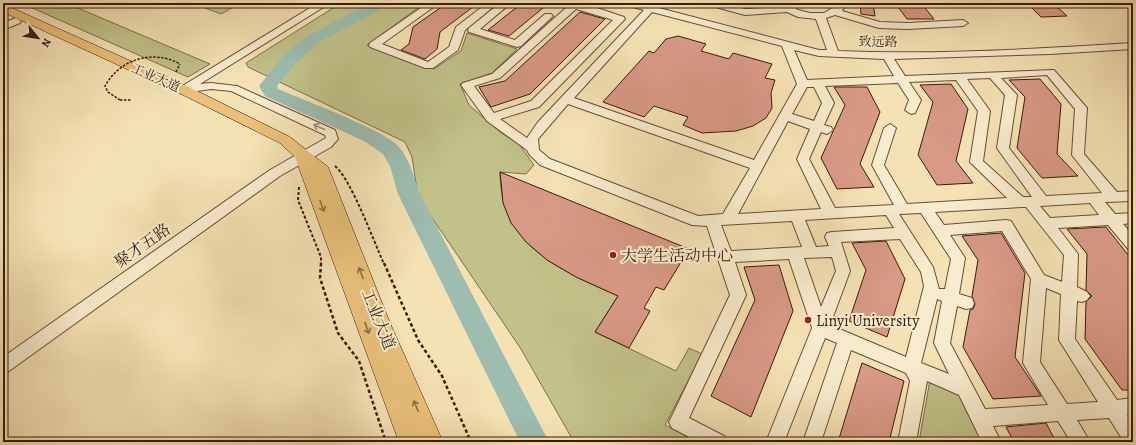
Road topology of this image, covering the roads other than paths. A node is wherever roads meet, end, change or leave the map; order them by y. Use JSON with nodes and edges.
{"nodes":[{"id":1,"x":325,"y":3,"type":"edge"},
{"id":2,"x":434,"y":3,"type":"edge"},
{"id":3,"x":493,"y":3,"type":"edge"},
{"id":4,"x":506,"y":3,"type":"edge"},
{"id":5,"x":629,"y":3,"type":"edge"},
{"id":6,"x":670,"y":3,"type":"edge"},
{"id":7,"x":712,"y":3,"type":"edge"},
{"id":8,"x":570,"y":4,"type":"edge"},
{"id":9,"x":785,"y":6,"type":"edge"},
{"id":10,"x":3,"y":8,"type":"edge"},
{"id":11,"x":837,"y":8,"type":"edge"},
{"id":12,"x":655,"y":10,"type":"junction"},
{"id":13,"x":3,"y":16,"type":"edge"},
{"id":14,"x":820,"y":16,"type":"junction"},
{"id":15,"x":16,"y":21,"type":"junction"},
{"id":16,"x":963,"y":23,"type":"dead end"},
{"id":17,"x":463,"y":26,"type":"junction"},
{"id":18,"x":3,"y":28,"type":"edge"},
{"id":19,"x":473,"y":30,"type":"junction"},
{"id":20,"x":517,"y":44,"type":"junction"},
{"id":21,"x":787,"y":46,"type":"junction"},
{"id":22,"x":1133,"y":46,"type":"edge"},
{"id":23,"x":532,"y":48,"type":"junction"},
{"id":24,"x":834,"y":54,"type":"junction"},
{"id":25,"x":887,"y":56,"type":"junction"},
{"id":26,"x":993,"y":75,"type":"junction"},
{"id":27,"x":960,"y":76,"type":"junction"},
{"id":28,"x":902,"y":79,"type":"junction"},
{"id":29,"x":818,"y":83,"type":"junction"},
{"id":30,"x":803,"y":84,"type":"junction"},
{"id":31,"x":180,"y":92,"type":"junction"},
{"id":32,"x":566,"y":99,"type":"junction"},
{"id":33,"x":911,"y":110,"type":"dead end"},
{"id":34,"x":785,"y":116,"type":"junction"},
{"id":35,"x":1000,"y":116,"type":"junction"},
{"id":36,"x":491,"y":118,"type":"junction"},
{"id":37,"x":822,"y":128,"type":"junction"},
{"id":38,"x":890,"y":128,"type":"dead end"},
{"id":39,"x":533,"y":148,"type":"junction"},
{"id":40,"x":303,"y":156,"type":"junction"},
{"id":41,"x":758,"y":166,"type":"junction"},
{"id":42,"x":1133,"y":196,"type":"edge"},
{"id":43,"x":1114,"y":198,"type":"junction"},
{"id":44,"x":1094,"y":199,"type":"junction"},
{"id":45,"x":1031,"y":203,"type":"junction"},
{"id":46,"x":926,"y":209,"type":"junction"},
{"id":47,"x":897,"y":210,"type":"junction"},
{"id":48,"x":831,"y":214,"type":"junction"},
{"id":49,"x":796,"y":216,"type":"junction"},
{"id":50,"x":1133,"y":218,"type":"edge"},
{"id":51,"x":1111,"y":219,"type":"junction"},
{"id":52,"x":727,"y":220,"type":"junction"},
{"id":53,"x":712,"y":221,"type":"junction"},
{"id":54,"x":1046,"y":223,"type":"junction"},
{"id":55,"x":940,"y":231,"type":"junction"},
{"id":56,"x":904,"y":233,"type":"junction"},
{"id":57,"x":1133,"y":245,"type":"edge"},
{"id":58,"x":838,"y":251,"type":"junction"},
{"id":59,"x":811,"y":253,"type":"junction"},
{"id":60,"x":795,"y":254,"type":"junction"},
{"id":61,"x":726,"y":257,"type":"junction"},
{"id":62,"x":1039,"y":279,"type":"junction"},
{"id":63,"x":931,"y":290,"type":"junction"},
{"id":64,"x":1076,"y":293,"type":"junction"},
{"id":65,"x":950,"y":298,"type":"junction"},
{"id":66,"x":966,"y":303,"type":"dead end"},
{"id":67,"x":820,"y":328,"type":"junction"},
{"id":68,"x":846,"y":340,"type":"junction"},
{"id":69,"x":3,"y":366,"type":"edge"},
{"id":70,"x":912,"y":367,"type":"junction"},
{"id":71,"x":965,"y":389,"type":"junction"},
{"id":72,"x":1133,"y":406,"type":"edge"},
{"id":73,"x":1113,"y":409,"type":"junction"},
{"id":74,"x":1062,"y":412,"type":"junction"},
{"id":75,"x":980,"y":418,"type":"junction"},
{"id":76,"x":1133,"y":438,"type":"edge"},
{"id":77,"x":410,"y":442,"type":"edge"},
{"id":78,"x":432,"y":442,"type":"edge"},
{"id":79,"x":718,"y":442,"type":"edge"},
{"id":80,"x":775,"y":442,"type":"edge"},
{"id":81,"x":812,"y":442,"type":"edge"},
{"id":82,"x":907,"y":442,"type":"edge"},
{"id":83,"x":992,"y":442,"type":"edge"},
{"id":84,"x":1081,"y":442,"type":"edge"}],
"edges":[{"from":1,"to":31,"type":"street"},
{"from":2,"to":17,"type":"street"},
{"from":3,"to":17,"type":"street"},
{"from":4,"to":19,"type":"street"},
{"from":5,"to":12,"type":"street","name":"致远路"},
{"from":6,"to":12,"type":"street"},
{"from":7,"to":9,"type":"street"},
{"from":8,"to":20,"type":"street"},
{"from":8,"to":23,"type":"street"},
{"from":8,"to":36,"type":"street"},
{"from":9,"to":14,"type":"street"},
{"from":10,"to":31,"type":"main road","name":"工业大道"},
{"from":11,"to":14,"type":"street"},
{"from":11,"to":16,"type":"street"},
{"from":12,"to":21,"type":"street","name":"致远路"},
{"from":12,"to":32,"type":"street"},
{"from":13,"to":15,"type":"main road","name":"工业大道"},
{"from":14,"to":24,"type":"street"},
{"from":15,"to":18,"type":"street"},
{"from":15,"to":31,"type":"main road","name":"工业大道"},
{"from":17,"to":19,"type":"street"},
{"from":19,"to":20,"type":"street"},
{"from":20,"to":23,"type":"street"},
{"from":21,"to":24,"type":"street","name":"致远路"},
{"from":21,"to":30,"type":"street"},
{"from":22,"to":25,"type":"street","name":"致远路"},
{"from":23,"to":36,"type":"street"},
{"from":24,"to":25,"type":"street","name":"致远路"},
{"from":25,"to":28,"type":"street"},
{"from":26,"to":27,"type":"street"},
{"from":26,"to":35,"type":"street"},
{"from":26,"to":43,"type":"street"},
{"from":27,"to":28,"type":"street"},
{"from":27,"to":35,"type":"street"},
{"from":28,"to":29,"type":"street"},
{"from":28,"to":33,"type":"street"},
{"from":29,"to":30,"type":"street"},
{"from":29,"to":37,"type":"street"},
{"from":30,"to":34,"type":"street"},
{"from":31,"to":40,"type":"main road","name":"工业大道"},
{"from":40,"to":31,"type":"street","name":"聚才五路","one_way":true},
{"from":32,"to":39,"type":"street"},
{"from":32,"to":41,"type":"street"},
{"from":34,"to":37,"type":"street"},
{"from":34,"to":41,"type":"street"},
{"from":35,"to":45,"type":"street"},
{"from":35,"to":45,"type":"street"},
{"from":36,"to":39,"type":"street"},
{"from":37,"to":48,"type":"street"},
{"from":38,"to":47,"type":"street"},
{"from":39,"to":53,"type":"street"},
{"from":40,"to":69,"type":"street","name":"聚才五路"},
{"from":40,"to":77,"type":"main road","name":"工业大道","one_way":true},
{"from":78,"to":40,"type":"main road","name":"工业大道","one_way":true},
{"from":41,"to":52,"type":"street"},
{"from":42,"to":43,"type":"street"},
{"from":43,"to":44,"type":"street"},
{"from":44,"to":45,"type":"street"},
{"from":44,"to":51,"type":"street"},
{"from":45,"to":46,"type":"street"},
{"from":45,"to":54,"type":"street"},
{"from":46,"to":47,"type":"street"},
{"from":46,"to":55,"type":"street"},
{"from":47,"to":48,"type":"street"},
{"from":47,"to":56,"type":"street"},
{"from":48,"to":49,"type":"street"},
{"from":49,"to":52,"type":"street"},
{"from":49,"to":59,"type":"street"},
{"from":50,"to":51,"type":"street"},
{"from":51,"to":54,"type":"street"},
{"from":51,"to":57,"type":"street"},
{"from":52,"to":53,"type":"street"},
{"from":53,"to":61,"type":"street"},
{"from":54,"to":64,"type":"street"},
{"from":55,"to":62,"type":"street"},
{"from":55,"to":65,"type":"street"},
{"from":56,"to":58,"type":"street"},
{"from":56,"to":63,"type":"street"},
{"from":58,"to":59,"type":"street"},
{"from":58,"to":67,"type":"street"},
{"from":59,"to":60,"type":"street"},
{"from":60,"to":61,"type":"street"},
{"from":60,"to":67,"type":"street"},
{"from":61,"to":79,"type":"street"},
{"from":62,"to":64,"type":"street"},
{"from":62,"to":74,"type":"street"},
{"from":63,"to":65,"type":"street"},
{"from":63,"to":70,"type":"street"},
{"from":64,"to":73,"type":"street"},
{"from":65,"to":66,"type":"street"},
{"from":65,"to":71,"type":"street"},
{"from":67,"to":68,"type":"street"},
{"from":67,"to":80,"type":"street"},
{"from":68,"to":70,"type":"street"},
{"from":68,"to":81,"type":"street"},
{"from":70,"to":71,"type":"street"},
{"from":70,"to":82,"type":"street"},
{"from":71,"to":75,"type":"street"},
{"from":72,"to":73,"type":"street"},
{"from":73,"to":74,"type":"street"},
{"from":73,"to":76,"type":"street"},
{"from":74,"to":75,"type":"street"},
{"from":74,"to":84,"type":"street"},
{"from":75,"to":83,"type":"street"}]}
